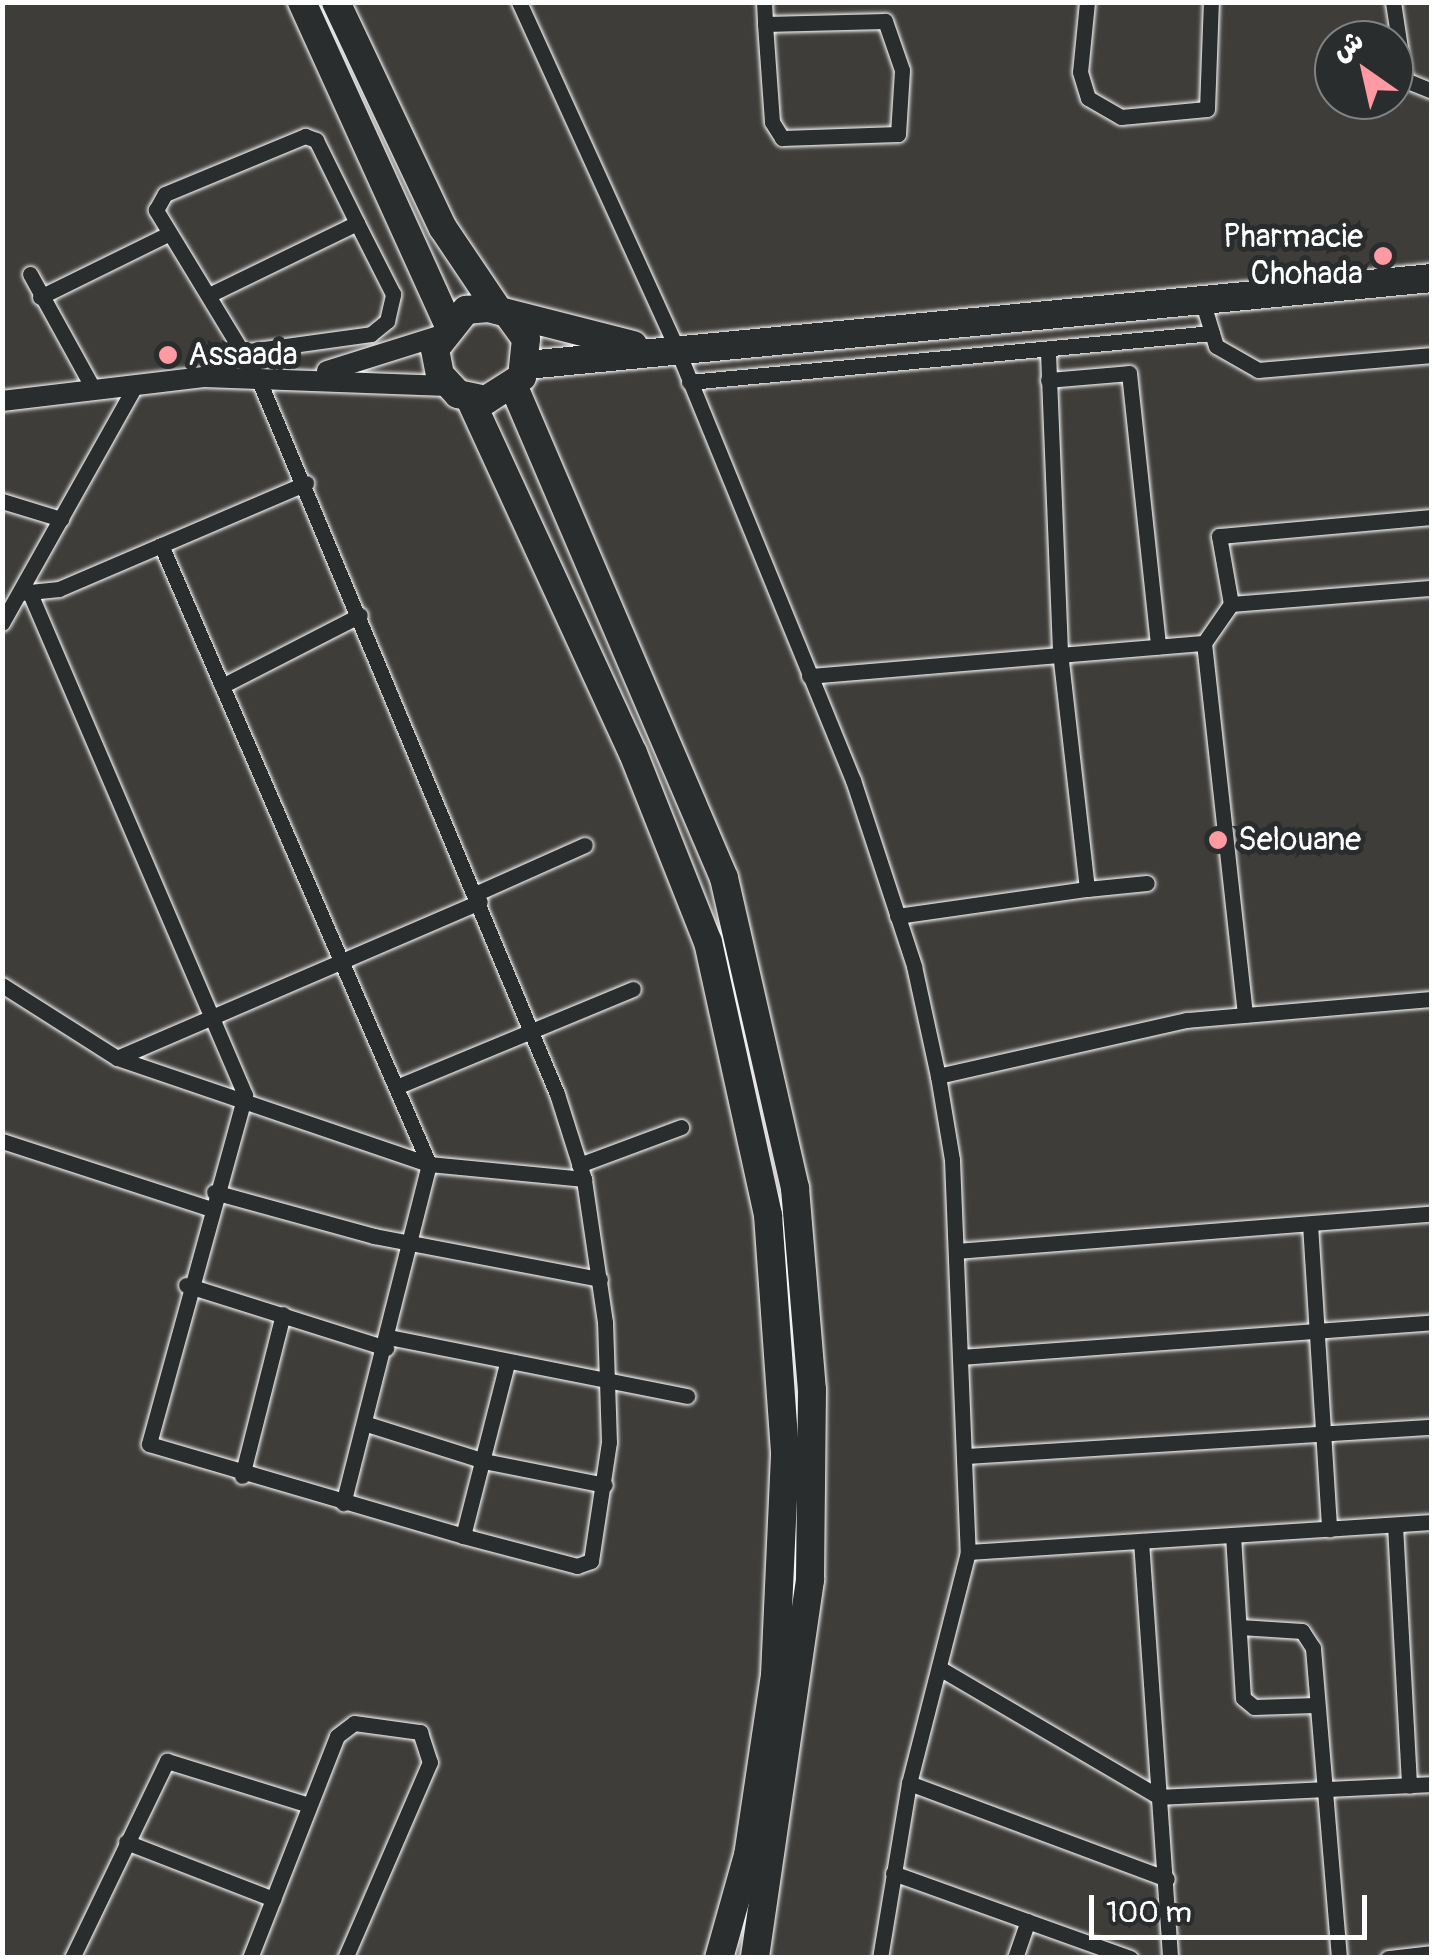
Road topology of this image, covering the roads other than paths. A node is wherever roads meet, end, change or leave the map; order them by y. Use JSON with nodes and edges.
{"nodes":[{"id":1,"x":302,"y":2,"type":"edge"},
{"id":2,"x":336,"y":2,"type":"edge"},
{"id":3,"x":539,"y":2,"type":"edge"},
{"id":4,"x":764,"y":2,"type":"edge"},
{"id":5,"x":1087,"y":2,"type":"edge"},
{"id":6,"x":1211,"y":2,"type":"edge"},
{"id":7,"x":1393,"y":2,"type":"edge"},
{"id":8,"x":522,"y":9,"type":"edge"},
{"id":9,"x":766,"y":24,"type":"junction"},
{"id":10,"x":1432,"y":91,"type":"edge"},
{"id":11,"x":358,"y":223,"type":"junction"},
{"id":12,"x":168,"y":234,"type":"junction"},
{"id":13,"x":30,"y":274,"type":"dead end"},
{"id":14,"x":1432,"y":278,"type":"edge"},
{"id":15,"x":213,"y":293,"type":"junction"},
{"id":16,"x":40,"y":297,"type":"junction"},
{"id":17,"x":1202,"y":300,"type":"junction"},
{"id":18,"x":504,"y":314,"type":"junction"},
{"id":19,"x":443,"y":329,"type":"junction"},
{"id":20,"x":1212,"y":333,"type":"junction"},
{"id":21,"x":666,"y":349,"type":"junction"},
{"id":22,"x":242,"y":352,"type":"junction"},
{"id":23,"x":1048,"y":352,"type":"junction"},
{"id":24,"x":1432,"y":355,"type":"edge"},
{"id":25,"x":310,"y":376,"type":"junction"},
{"id":26,"x":520,"y":376,"type":"junction"},
{"id":27,"x":258,"y":378,"type":"junction"},
{"id":28,"x":1048,"y":380,"type":"junction"},
{"id":29,"x":137,"y":382,"type":"junction"},
{"id":30,"x":689,"y":382,"type":"junction"},
{"id":31,"x":93,"y":388,"type":"junction"},
{"id":32,"x":459,"y":392,"type":"junction"},
{"id":33,"x":2,"y":401,"type":"edge"},
{"id":34,"x":306,"y":483,"type":"junction"},
{"id":35,"x":2,"y":501,"type":"edge"},
{"id":36,"x":1431,"y":517,"type":"edge"},
{"id":37,"x":61,"y":519,"type":"junction"},
{"id":38,"x":1432,"y":531,"type":"edge"},
{"id":39,"x":161,"y":544,"type":"junction"},
{"id":40,"x":1432,"y":588,"type":"edge"},
{"id":41,"x":17,"y":596,"type":"edge"},
{"id":42,"x":1230,"y":604,"type":"junction"},
{"id":43,"x":360,"y":615,"type":"junction"},
{"id":44,"x":2,"y":623,"type":"edge"},
{"id":45,"x":1204,"y":643,"type":"junction"},
{"id":46,"x":1158,"y":646,"type":"junction"},
{"id":47,"x":1060,"y":651,"type":"junction"},
{"id":48,"x":809,"y":676,"type":"junction"},
{"id":49,"x":222,"y":686,"type":"junction"},
{"id":50,"x":586,"y":845,"type":"dead end"},
{"id":51,"x":1147,"y":883,"type":"dead end"},
{"id":52,"x":1087,"y":889,"type":"junction"},
{"id":53,"x":479,"y":898,"type":"junction"},
{"id":54,"x":897,"y":916,"type":"junction"},
{"id":55,"x":342,"y":956,"type":"junction"},
{"id":56,"x":2,"y":985,"type":"edge"},
{"id":57,"x":633,"y":989,"type":"dead end"},
{"id":58,"x":1432,"y":999,"type":"edge"},
{"id":59,"x":211,"y":1012,"type":"junction"},
{"id":60,"x":1244,"y":1015,"type":"junction"},
{"id":61,"x":533,"y":1029,"type":"junction"},
{"id":62,"x":117,"y":1058,"type":"junction"},
{"id":63,"x":938,"y":1076,"type":"junction"},
{"id":64,"x":401,"y":1085,"type":"junction"},
{"id":65,"x":245,"y":1095,"type":"junction"},
{"id":66,"x":680,"y":1127,"type":"dead end"},
{"id":67,"x":2,"y":1141,"type":"edge"},
{"id":68,"x":429,"y":1164,"type":"junction"},
{"id":69,"x":582,"y":1172,"type":"junction"},
{"id":70,"x":211,"y":1200,"type":"junction"},
{"id":71,"x":1432,"y":1214,"type":"edge"},
{"id":72,"x":1310,"y":1224,"type":"junction"},
{"id":73,"x":413,"y":1244,"type":"junction"},
{"id":74,"x":956,"y":1251,"type":"junction"},
{"id":75,"x":600,"y":1279,"type":"junction"},
{"id":76,"x":186,"y":1284,"type":"junction"},
{"id":77,"x":283,"y":1314,"type":"junction"},
{"id":78,"x":1432,"y":1322,"type":"edge"},
{"id":79,"x":1317,"y":1331,"type":"junction"},
{"id":80,"x":387,"y":1343,"type":"junction"},
{"id":81,"x":962,"y":1356,"type":"junction"},
{"id":82,"x":507,"y":1364,"type":"junction"},
{"id":83,"x":610,"y":1380,"type":"junction"},
{"id":84,"x":687,"y":1396,"type":"dead end"},
{"id":85,"x":367,"y":1424,"type":"junction"},
{"id":86,"x":1432,"y":1427,"type":"edge"},
{"id":87,"x":1324,"y":1436,"type":"junction"},
{"id":88,"x":966,"y":1456,"type":"junction"},
{"id":89,"x":484,"y":1461,"type":"junction"},
{"id":90,"x":242,"y":1476,"type":"junction"},
{"id":91,"x":605,"y":1485,"type":"junction"},
{"id":92,"x":344,"y":1504,"type":"junction"},
{"id":93,"x":1432,"y":1522,"type":"edge"},
{"id":94,"x":1395,"y":1524,"type":"junction"},
{"id":95,"x":1329,"y":1528,"type":"junction"},
{"id":96,"x":1233,"y":1535,"type":"junction"},
{"id":97,"x":463,"y":1536,"type":"junction"},
{"id":98,"x":1140,"y":1540,"type":"junction"},
{"id":99,"x":968,"y":1552,"type":"junction"},
{"id":100,"x":1240,"y":1627,"type":"junction"},
{"id":101,"x":941,"y":1669,"type":"junction"},
{"id":102,"x":1315,"y":1705,"type":"junction"},
{"id":103,"x":909,"y":1783,"type":"junction"},
{"id":104,"x":1432,"y":1784,"type":"edge"},
{"id":105,"x":1409,"y":1786,"type":"junction"},
{"id":106,"x":1324,"y":1794,"type":"junction"},
{"id":107,"x":1158,"y":1797,"type":"junction"},
{"id":108,"x":309,"y":1805,"type":"junction"},
{"id":109,"x":126,"y":1842,"type":"junction"},
{"id":110,"x":893,"y":1873,"type":"junction"},
{"id":111,"x":1168,"y":1879,"type":"junction"},
{"id":112,"x":274,"y":1899,"type":"junction"},
{"id":113,"x":1028,"y":1921,"type":"junction"},
{"id":114,"x":1426,"y":1955,"type":"edge"},
{"id":115,"x":1124,"y":1956,"type":"edge"},
{"id":116,"x":72,"y":1958,"type":"edge"},
{"id":117,"x":250,"y":1958,"type":"edge"},
{"id":118,"x":344,"y":1958,"type":"edge"},
{"id":119,"x":719,"y":1958,"type":"edge"},
{"id":120,"x":755,"y":1958,"type":"edge"},
{"id":121,"x":880,"y":1958,"type":"edge"},
{"id":122,"x":1014,"y":1958,"type":"edge"},
{"id":123,"x":1170,"y":1958,"type":"edge"},
{"id":124,"x":1339,"y":1958,"type":"edge"},
{"id":125,"x":1388,"y":1958,"type":"edge"}],
"edges":[{"from":1,"to":19,"type":"highway"},
{"from":2,"to":18,"type":"highway"},
{"from":3,"to":8,"type":"street"},
{"from":4,"to":9,"type":"street"},
{"from":5,"to":6,"type":"street"},
{"from":7,"to":10,"type":"street"},
{"from":8,"to":21,"type":"street"},
{"from":9,"to":9,"type":"street"},
{"from":11,"to":12,"type":"street"},
{"from":11,"to":15,"type":"street"},
{"from":11,"to":22,"type":"street"},
{"from":12,"to":15,"type":"street"},
{"from":12,"to":16,"type":"street"},
{"from":13,"to":16,"type":"street"},
{"from":14,"to":17,"type":"highway"},
{"from":15,"to":22,"type":"street"},
{"from":16,"to":31,"type":"street"},
{"from":17,"to":20,"type":"street"},
{"from":17,"to":21,"type":"highway"},
{"from":18,"to":19,"type":"highway"},
{"from":18,"to":21,"type":"highway"},
{"from":18,"to":26,"type":"highway"},
{"from":19,"to":25,"type":"street"},
{"from":19,"to":32,"type":"highway"},
{"from":20,"to":23,"type":"street"},
{"from":20,"to":24,"type":"street"},
{"from":21,"to":26,"type":"highway"},
{"from":21,"to":30,"type":"street"},
{"from":22,"to":27,"type":"street"},
{"from":23,"to":28,"type":"street"},
{"from":23,"to":30,"type":"street"},
{"from":25,"to":27,"type":"street"},
{"from":25,"to":32,"type":"street"},
{"from":26,"to":32,"type":"highway"},
{"from":26,"to":120,"type":"highway"},
{"from":27,"to":29,"type":"street"},
{"from":27,"to":34,"type":"street"},
{"from":28,"to":46,"type":"street"},
{"from":28,"to":47,"type":"street"},
{"from":29,"to":31,"type":"street"},
{"from":29,"to":37,"type":"street"},
{"from":30,"to":48,"type":"street"},
{"from":31,"to":33,"type":"street"},
{"from":32,"to":119,"type":"highway"},
{"from":34,"to":39,"type":"street"},
{"from":34,"to":43,"type":"street"},
{"from":35,"to":37,"type":"street"},
{"from":36,"to":38,"type":"street"},
{"from":36,"to":42,"type":"street"},
{"from":37,"to":41,"type":"street"},
{"from":39,"to":41,"type":"street"},
{"from":39,"to":49,"type":"street"},
{"from":40,"to":42,"type":"street"},
{"from":41,"to":44,"type":"street"},
{"from":41,"to":59,"type":"street"},
{"from":42,"to":45,"type":"street"},
{"from":43,"to":49,"type":"street"},
{"from":43,"to":53,"type":"street"},
{"from":45,"to":46,"type":"street"},
{"from":45,"to":60,"type":"street"},
{"from":46,"to":47,"type":"street"},
{"from":47,"to":48,"type":"street"},
{"from":47,"to":52,"type":"street"},
{"from":48,"to":54,"type":"street"},
{"from":49,"to":55,"type":"street"},
{"from":50,"to":53,"type":"street"},
{"from":51,"to":52,"type":"street"},
{"from":52,"to":54,"type":"street"},
{"from":53,"to":55,"type":"street"},
{"from":53,"to":61,"type":"street"},
{"from":54,"to":63,"type":"street"},
{"from":55,"to":59,"type":"street"},
{"from":55,"to":64,"type":"street"},
{"from":56,"to":62,"type":"street"},
{"from":57,"to":61,"type":"street"},
{"from":58,"to":60,"type":"street"},
{"from":59,"to":62,"type":"street"},
{"from":59,"to":65,"type":"street"},
{"from":60,"to":63,"type":"street"},
{"from":61,"to":64,"type":"street"},
{"from":61,"to":69,"type":"street"},
{"from":62,"to":65,"type":"street"},
{"from":63,"to":74,"type":"street"},
{"from":64,"to":68,"type":"street"},
{"from":65,"to":68,"type":"street"},
{"from":65,"to":70,"type":"street"},
{"from":66,"to":69,"type":"street"},
{"from":67,"to":70,"type":"street"},
{"from":68,"to":69,"type":"street"},
{"from":68,"to":73,"type":"street"},
{"from":69,"to":75,"type":"street"},
{"from":70,"to":73,"type":"street"},
{"from":70,"to":76,"type":"street"},
{"from":71,"to":72,"type":"street"},
{"from":72,"to":74,"type":"street"},
{"from":72,"to":79,"type":"street"},
{"from":73,"to":75,"type":"street"},
{"from":73,"to":80,"type":"street"},
{"from":74,"to":81,"type":"street"},
{"from":75,"to":83,"type":"street"},
{"from":76,"to":77,"type":"street"},
{"from":76,"to":90,"type":"street"},
{"from":77,"to":80,"type":"street"},
{"from":77,"to":90,"type":"street"},
{"from":78,"to":79,"type":"street"},
{"from":79,"to":81,"type":"street"},
{"from":79,"to":87,"type":"street"},
{"from":80,"to":82,"type":"street"},
{"from":80,"to":85,"type":"street"},
{"from":81,"to":88,"type":"street"},
{"from":82,"to":83,"type":"street"},
{"from":82,"to":89,"type":"street"},
{"from":83,"to":84,"type":"street"},
{"from":83,"to":91,"type":"street"},
{"from":85,"to":89,"type":"street"},
{"from":85,"to":92,"type":"street"},
{"from":86,"to":87,"type":"street"},
{"from":87,"to":88,"type":"street"},
{"from":87,"to":95,"type":"street"},
{"from":88,"to":99,"type":"street"},
{"from":89,"to":91,"type":"street"},
{"from":89,"to":97,"type":"street"},
{"from":90,"to":92,"type":"street"},
{"from":91,"to":97,"type":"street"},
{"from":92,"to":97,"type":"street"},
{"from":93,"to":94,"type":"street"},
{"from":94,"to":95,"type":"street"},
{"from":94,"to":105,"type":"street"},
{"from":95,"to":96,"type":"street"},
{"from":96,"to":98,"type":"street"},
{"from":96,"to":100,"type":"street"},
{"from":98,"to":99,"type":"street"},
{"from":98,"to":107,"type":"street"},
{"from":99,"to":101,"type":"street"},
{"from":100,"to":102,"type":"street"},
{"from":100,"to":102,"type":"street"},
{"from":101,"to":103,"type":"street"},
{"from":101,"to":107,"type":"street"},
{"from":102,"to":106,"type":"street"},
{"from":103,"to":110,"type":"street"},
{"from":103,"to":111,"type":"street"},
{"from":104,"to":105,"type":"street"},
{"from":105,"to":106,"type":"street"},
{"from":106,"to":107,"type":"street"},
{"from":106,"to":124,"type":"street"},
{"from":107,"to":111,"type":"street"},
{"from":108,"to":109,"type":"street"},
{"from":108,"to":112,"type":"street"},
{"from":108,"to":118,"type":"street"},
{"from":109,"to":112,"type":"street"},
{"from":109,"to":116,"type":"street"},
{"from":110,"to":113,"type":"street"},
{"from":110,"to":121,"type":"street"},
{"from":111,"to":123,"type":"street"},
{"from":112,"to":117,"type":"street"},
{"from":113,"to":115,"type":"street"},
{"from":113,"to":122,"type":"street"},
{"from":114,"to":125,"type":"street"}]}
